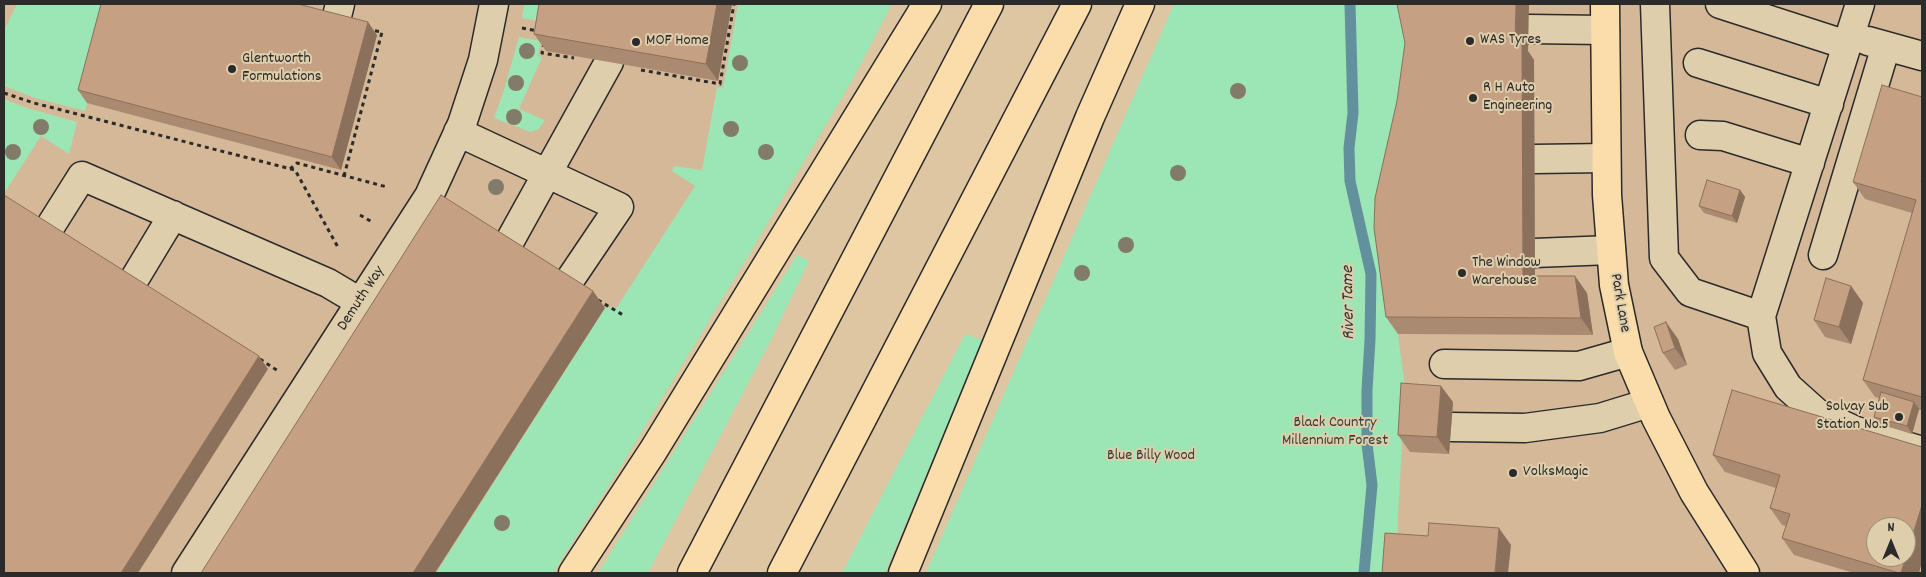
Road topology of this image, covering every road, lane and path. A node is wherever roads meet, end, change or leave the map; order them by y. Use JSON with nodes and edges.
{"nodes":[{"id":1,"x":494,"y":4,"type":"edge"},
{"id":2,"x":734,"y":4,"type":"edge"},
{"id":3,"x":927,"y":4,"type":"edge"},
{"id":4,"x":989,"y":4,"type":"edge"},
{"id":5,"x":1077,"y":4,"type":"edge"},
{"id":6,"x":1140,"y":4,"type":"edge"},
{"id":7,"x":1605,"y":4,"type":"edge"},
{"id":8,"x":1655,"y":4,"type":"edge"},
{"id":9,"x":1720,"y":4,"type":"edge"},
{"id":10,"x":1860,"y":4,"type":"edge"},
{"id":11,"x":337,"y":16,"type":"edge"},
{"id":12,"x":515,"y":27,"type":"dead end"},
{"id":13,"x":1528,"y":29,"type":"dead end"},
{"id":14,"x":1605,"y":30,"type":"junction"},
{"id":15,"x":546,"y":32,"type":"edge"},
{"id":16,"x":544,"y":39,"type":"edge"},
{"id":17,"x":1848,"y":40,"type":"junction"},
{"id":18,"x":1886,"y":46,"type":"junction"},
{"id":19,"x":1922,"y":56,"type":"edge"},
{"id":20,"x":609,"y":63,"type":"junction"},
{"id":21,"x":1698,"y":63,"type":"dead end"},
{"id":22,"x":4,"y":93,"type":"edge"},
{"id":23,"x":1828,"y":104,"type":"junction"},
{"id":24,"x":458,"y":132,"type":"junction"},
{"id":25,"x":1700,"y":135,"type":"dead end"},
{"id":26,"x":1606,"y":158,"type":"junction"},
{"id":27,"x":1534,"y":159,"type":"dead end"},
{"id":28,"x":1810,"y":163,"type":"junction"},
{"id":29,"x":290,"y":169,"type":"junction"},
{"id":30,"x":547,"y":174,"type":"junction"},
{"id":31,"x":344,"y":176,"type":"junction"},
{"id":32,"x":387,"y":187,"type":"dead end"},
{"id":33,"x":173,"y":215,"type":"junction"},
{"id":34,"x":360,"y":215,"type":"dead end"},
{"id":35,"x":376,"y":225,"type":"dead end"},
{"id":36,"x":48,"y":230,"type":"edge"},
{"id":37,"x":507,"y":246,"type":"edge"},
{"id":38,"x":1611,"y":250,"type":"junction"},
{"id":39,"x":1534,"y":252,"type":"dead end"},
{"id":40,"x":341,"y":254,"type":"dead end"},
{"id":41,"x":1823,"y":255,"type":"dead end"},
{"id":42,"x":132,"y":283,"type":"edge"},
{"id":43,"x":567,"y":284,"type":"edge"},
{"id":44,"x":360,"y":302,"type":"junction"},
{"id":45,"x":1761,"y":316,"type":"junction"},
{"id":46,"x":1628,"y":352,"type":"junction"},
{"id":47,"x":1444,"y":364,"type":"dead end"},
{"id":48,"x":1649,"y":403,"type":"junction"},
{"id":49,"x":1451,"y":427,"type":"dead end"},
{"id":50,"x":1922,"y":451,"type":"edge"},
{"id":51,"x":186,"y":573,"type":"edge"},
{"id":52,"x":574,"y":573,"type":"edge"},
{"id":53,"x":692,"y":573,"type":"edge"},
{"id":54,"x":782,"y":573,"type":"edge"},
{"id":55,"x":903,"y":573,"type":"edge"},
{"id":56,"x":1745,"y":573,"type":"edge"}],
"edges":[{"from":1,"to":24,"type":"street","name":"Demuth Way"},
{"from":2,"to":20,"type":"path"},
{"from":3,"to":52,"type":"main road"},
{"from":4,"to":53,"type":"main road"},
{"from":5,"to":54,"type":"main road"},
{"from":6,"to":55,"type":"main road"},
{"from":7,"to":14,"type":"main road","name":"Park Lane"},
{"from":8,"to":45,"type":"street"},
{"from":9,"to":17,"type":"street"},
{"from":10,"to":17,"type":"street"},
{"from":11,"to":31,"type":"path"},
{"from":12,"to":15,"type":"path"},
{"from":13,"to":14,"type":"street"},
{"from":14,"to":26,"type":"main road","name":"Park Lane"},
{"from":16,"to":20,"type":"path"},
{"from":17,"to":18,"type":"street"},
{"from":17,"to":23,"type":"street"},
{"from":18,"to":19,"type":"street"},
{"from":18,"to":41,"type":"street"},
{"from":20,"to":30,"type":"street"},
{"from":21,"to":23,"type":"street"},
{"from":22,"to":29,"type":"path"},
{"from":23,"to":28,"type":"street"},
{"from":24,"to":30,"type":"street"},
{"from":24,"to":44,"type":"street","name":"Demuth Way"},
{"from":25,"to":28,"type":"street"},
{"from":26,"to":27,"type":"street"},
{"from":26,"to":38,"type":"main road","name":"Park Lane"},
{"from":28,"to":45,"type":"street"},
{"from":29,"to":31,"type":"path"},
{"from":29,"to":40,"type":"path"},
{"from":30,"to":37,"type":"street"},
{"from":30,"to":43,"type":"street"},
{"from":31,"to":32,"type":"path"},
{"from":33,"to":36,"type":"street"},
{"from":33,"to":42,"type":"street"},
{"from":33,"to":44,"type":"street"},
{"from":34,"to":35,"type":"path"},
{"from":38,"to":39,"type":"street"},
{"from":38,"to":46,"type":"main road","name":"Park Lane"},
{"from":44,"to":51,"type":"street","name":"Demuth Way"},
{"from":45,"to":50,"type":"street"},
{"from":46,"to":47,"type":"street"},
{"from":46,"to":48,"type":"main road","name":"Park Lane"},
{"from":48,"to":49,"type":"street"},
{"from":48,"to":56,"type":"main road","name":"Park Lane"}]}
